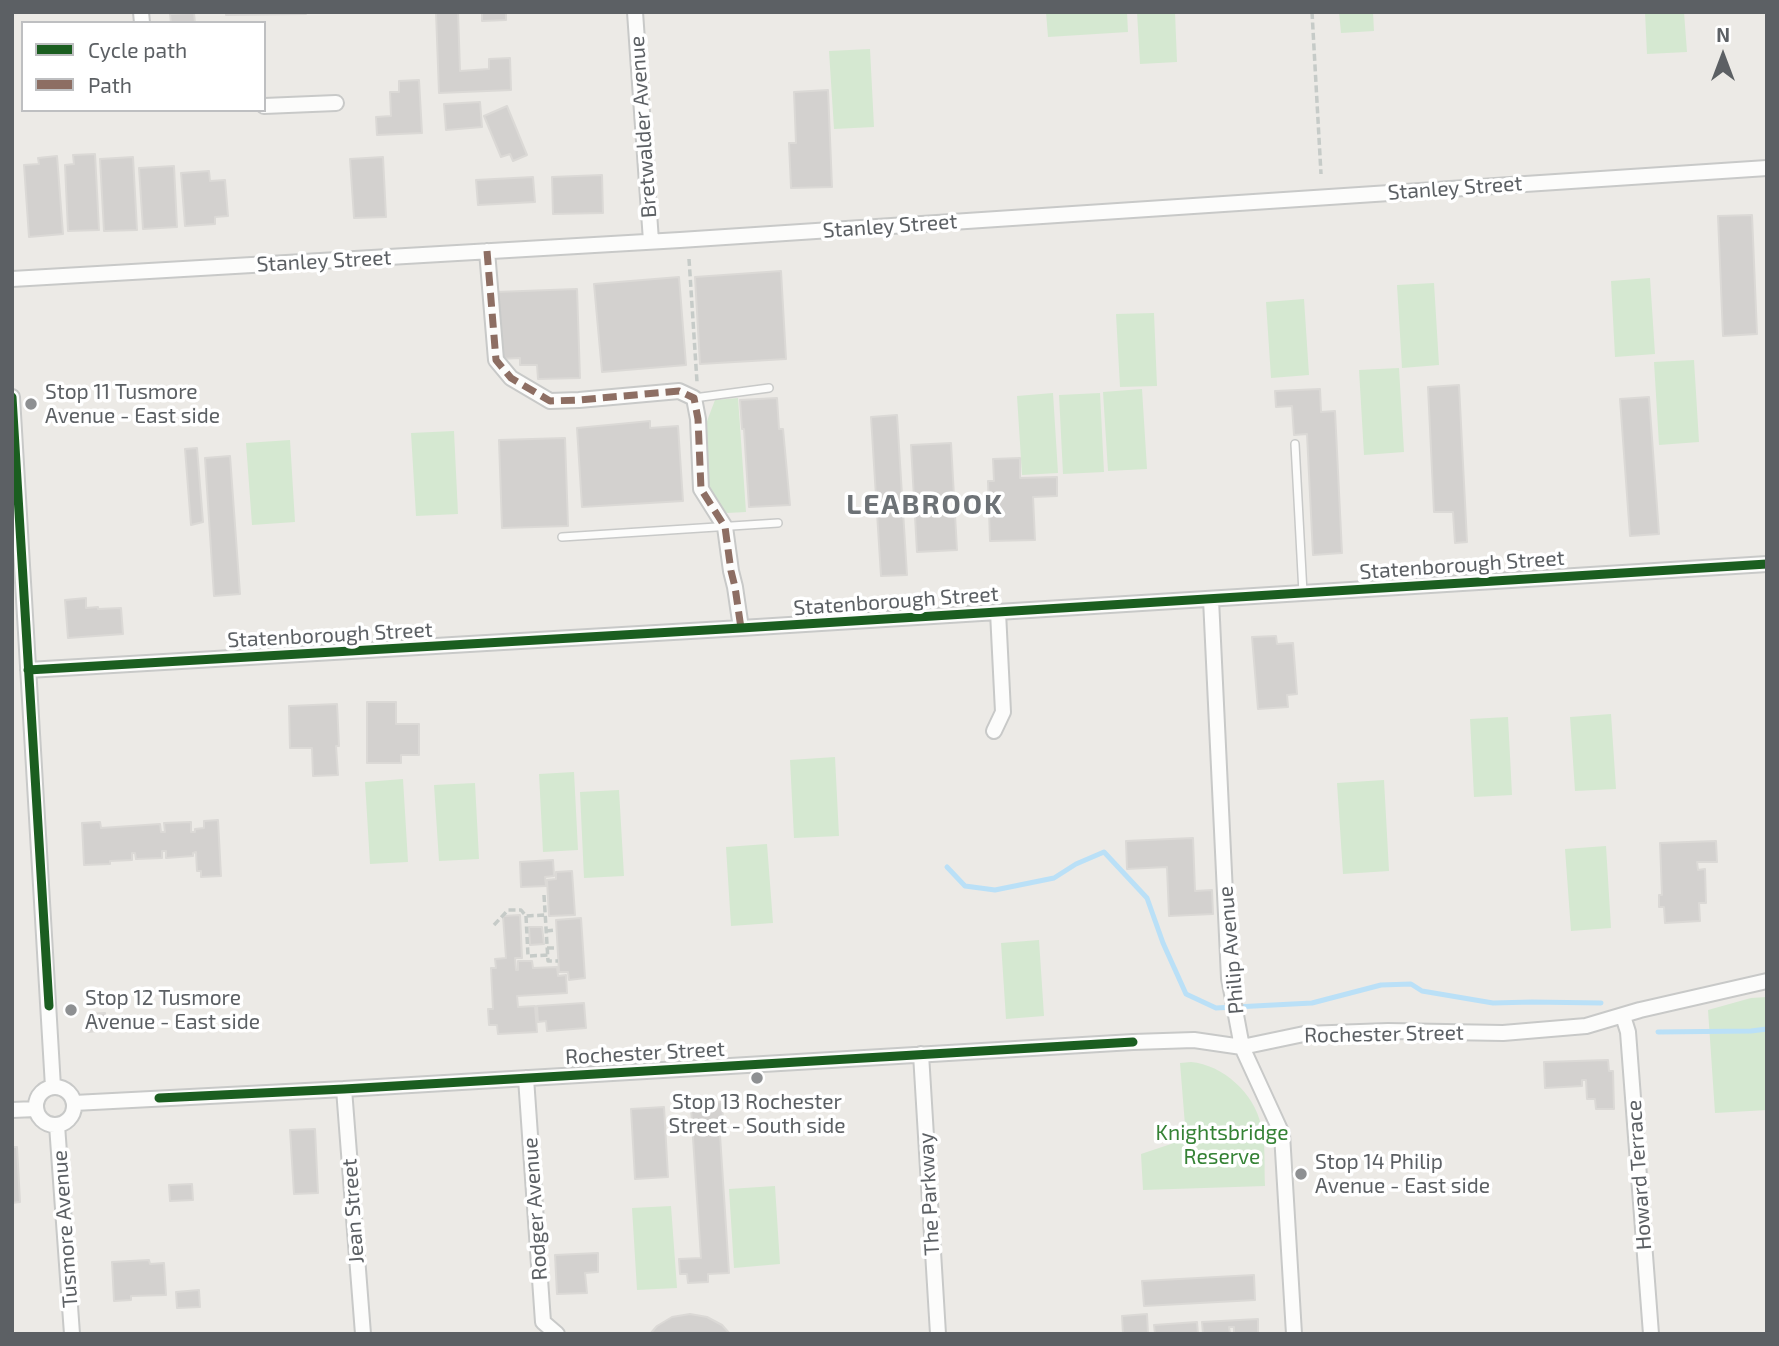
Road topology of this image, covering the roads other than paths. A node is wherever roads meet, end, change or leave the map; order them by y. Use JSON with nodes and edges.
{"nodes":[{"id":1,"x":635,"y":12,"type":"edge"},
{"id":2,"x":336,"y":103,"type":"dead end"},
{"id":3,"x":266,"y":106,"type":"edge"},
{"id":4,"x":1767,"y":168,"type":"edge"},
{"id":5,"x":651,"y":241,"type":"junction"},
{"id":6,"x":487,"y":251,"type":"junction"},
{"id":7,"x":12,"y":279,"type":"edge"},
{"id":8,"x":769,"y":388,"type":"dead end"},
{"id":9,"x":12,"y":397,"type":"edge"},
{"id":10,"x":694,"y":398,"type":"junction"},
{"id":11,"x":1295,"y":444,"type":"dead end"},
{"id":12,"x":14,"y":450,"type":"edge"},
{"id":13,"x":778,"y":523,"type":"dead end"},
{"id":14,"x":725,"y":527,"type":"junction"},
{"id":15,"x":562,"y":537,"type":"dead end"},
{"id":16,"x":1767,"y":564,"type":"edge"},
{"id":17,"x":1303,"y":593,"type":"junction"},
{"id":18,"x":1212,"y":599,"type":"junction"},
{"id":19,"x":998,"y":612,"type":"junction"},
{"id":20,"x":741,"y":628,"type":"junction"},
{"id":21,"x":28,"y":670,"type":"junction"},
{"id":22,"x":994,"y":731,"type":"dead end"},
{"id":23,"x":1767,"y":981,"type":"edge"},
{"id":24,"x":1623,"y":1016,"type":"junction"},
{"id":25,"x":1242,"y":1046,"type":"junction"},
{"id":26,"x":921,"y":1054,"type":"junction"},
{"id":27,"x":526,"y":1078,"type":"junction"},
{"id":28,"x":52,"y":1087,"type":"junction"},
{"id":29,"x":344,"y":1089,"type":"junction"},
{"id":30,"x":74,"y":1103,"type":"junction"},
{"id":31,"x":36,"y":1109,"type":"junction"},
{"id":32,"x":12,"y":1110,"type":"edge"},
{"id":33,"x":57,"y":1125,"type":"junction"},
{"id":34,"x":72,"y":1334,"type":"edge"},
{"id":35,"x":363,"y":1334,"type":"edge"},
{"id":36,"x":556,"y":1334,"type":"edge"},
{"id":37,"x":938,"y":1334,"type":"edge"},
{"id":38,"x":1294,"y":1334,"type":"edge"},
{"id":39,"x":1651,"y":1334,"type":"edge"}],
"edges":[{"from":1,"to":5,"type":"street","name":"Bretwalder Avenue"},
{"from":2,"to":3,"type":"street"},
{"from":4,"to":5,"type":"street","name":"Stanley Street"},
{"from":5,"to":6,"type":"street","name":"Stanley Street"},
{"from":6,"to":7,"type":"street","name":"Stanley Street"},
{"from":6,"to":10,"type":"street"},
{"from":8,"to":10,"type":"lane"},
{"from":9,"to":12,"type":"street"},
{"from":10,"to":14,"type":"street"},
{"from":11,"to":17,"type":"lane"},
{"from":12,"to":21,"type":"street"},
{"from":13,"to":14,"type":"lane"},
{"from":14,"to":15,"type":"lane"},
{"from":14,"to":20,"type":"street"},
{"from":16,"to":17,"type":"street","name":"Statenborough Street"},
{"from":17,"to":18,"type":"street","name":"Statenborough Street"},
{"from":18,"to":19,"type":"street","name":"Statenborough Street"},
{"from":18,"to":25,"type":"street","name":"Philip Avenue"},
{"from":19,"to":20,"type":"street","name":"Statenborough Street"},
{"from":19,"to":22,"type":"street"},
{"from":20,"to":21,"type":"street","name":"Statenborough Street"},
{"from":21,"to":28,"type":"street"},
{"from":23,"to":24,"type":"street","name":"Rochester Street"},
{"from":24,"to":25,"type":"street","name":"Rochester Street"},
{"from":24,"to":39,"type":"street","name":"Howard Terrace"},
{"from":25,"to":26,"type":"street","name":"Rochester Street"},
{"from":25,"to":38,"type":"street","name":"Philip Avenue"},
{"from":26,"to":27,"type":"street","name":"Rochester Street"},
{"from":26,"to":37,"type":"street","name":"The Parkway"},
{"from":27,"to":29,"type":"street","name":"Rochester Street"},
{"from":27,"to":36,"type":"street","name":"Rodger Avenue"},
{"from":28,"to":30,"type":"street"},
{"from":28,"to":31,"type":"street"},
{"from":29,"to":30,"type":"street","name":"Rochester Street"},
{"from":29,"to":35,"type":"street","name":"Jean Street"},
{"from":30,"to":33,"type":"street"},
{"from":31,"to":32,"type":"street"},
{"from":31,"to":33,"type":"street"},
{"from":33,"to":34,"type":"street","name":"Tusmore Avenue"}]}
